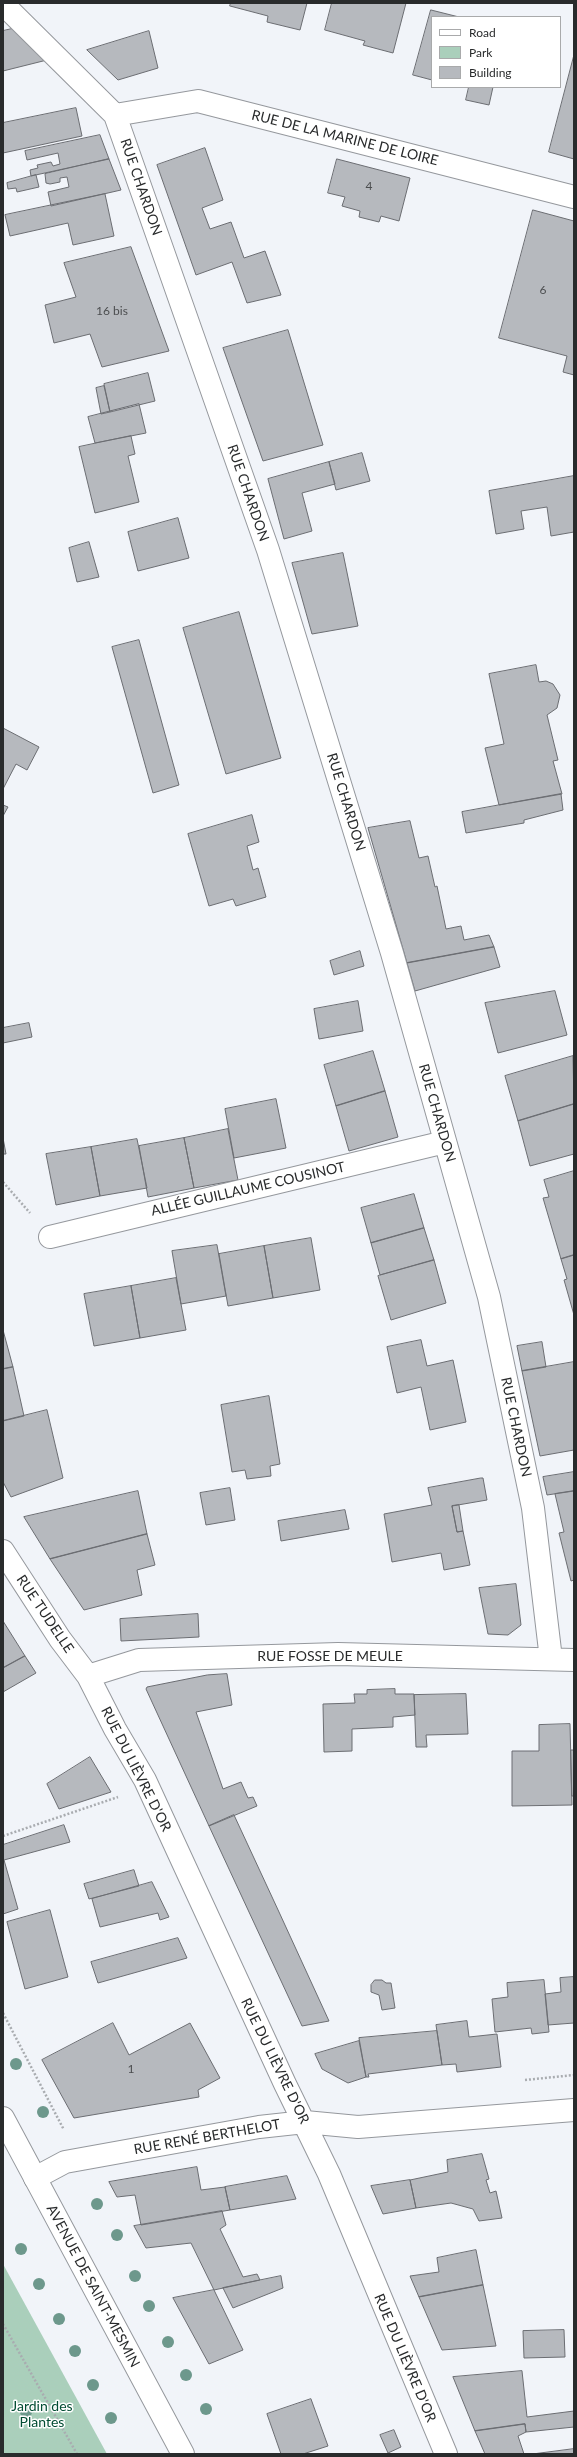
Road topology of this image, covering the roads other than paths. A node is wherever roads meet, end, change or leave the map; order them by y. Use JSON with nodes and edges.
{"nodes":[{"id":1,"x":3,"y":4,"type":"edge"},
{"id":2,"x":115,"y":115,"type":"junction"},
{"id":3,"x":574,"y":197,"type":"edge"},
{"id":4,"x":446,"y":1142,"type":"junction"},
{"id":5,"x":50,"y":1237,"type":"road end"},
{"id":6,"x":3,"y":1551,"type":"edge"},
{"id":7,"x":551,"y":1659,"type":"junction"},
{"id":8,"x":574,"y":1660,"type":"edge"},
{"id":9,"x":88,"y":1676,"type":"junction"},
{"id":10,"x":574,"y":2110,"type":"edge"},
{"id":11,"x":3,"y":2118,"type":"edge"},
{"id":12,"x":305,"y":2122,"type":"junction"},
{"id":13,"x":35,"y":2178,"type":"junction"},
{"id":14,"x":183,"y":2454,"type":"edge"},
{"id":15,"x":446,"y":2454,"type":"edge"}],
"edges":[{"from":1,"to":2,"type":"street","name":"RUE CHARDON"},
{"from":2,"to":3,"type":"street","name":"RUE DE LA MARINE DE LOIRE"},
{"from":2,"to":4,"type":"street","name":"RUE CHARDON"},
{"from":4,"to":5,"type":"street","name":"ALLÉE GUILLAUME COUSINOT"},
{"from":4,"to":7,"type":"street","name":"RUE CHARDON"},
{"from":6,"to":9,"type":"street","name":"RUE TUDELLE"},
{"from":7,"to":8,"type":"street","name":"RUE FOSSE DE MEULE"},
{"from":7,"to":9,"type":"street","name":"RUE FOSSE DE MEULE"},
{"from":9,"to":12,"type":"street","name":"RUE DU LIÈVRE D'OR"},
{"from":10,"to":12,"type":"street","name":"RUE RENÉ BERTHELOT"},
{"from":11,"to":13,"type":"street","name":"AVENUE DE SAINT-MESMIN"},
{"from":12,"to":13,"type":"street","name":"RUE RENÉ BERTHELOT"},
{"from":12,"to":15,"type":"street","name":"RUE DU LIÈVRE D'OR"},
{"from":13,"to":14,"type":"street","name":"AVENUE DE SAINT-MESMIN"}]}
